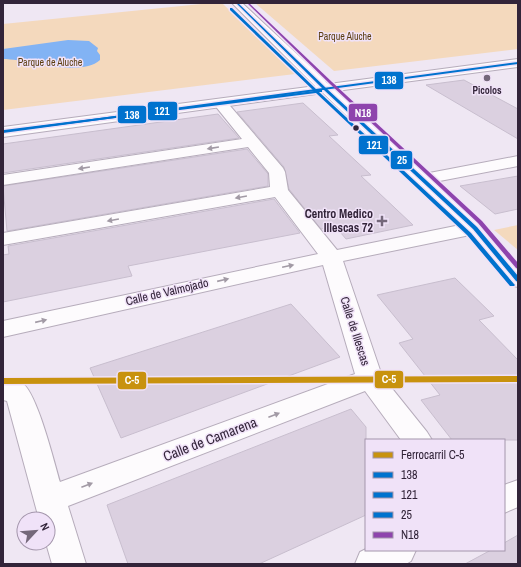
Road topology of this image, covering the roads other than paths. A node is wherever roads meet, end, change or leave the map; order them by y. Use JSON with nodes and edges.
{"nodes":[{"id":1,"x":237,"y":3,"type":"edge"},
{"id":2,"x":518,"y":57,"type":"edge"},
{"id":3,"x":518,"y":63,"type":"edge"},
{"id":4,"x":322,"y":86,"type":"junction"},
{"id":5,"x":220,"y":103,"type":"junction"},
{"id":6,"x":3,"y":123,"type":"edge"},
{"id":7,"x":3,"y":132,"type":"edge"},
{"id":8,"x":251,"y":142,"type":"junction"},
{"id":9,"x":518,"y":161,"type":"edge"},
{"id":10,"x":424,"y":179,"type":"junction"},
{"id":11,"x":3,"y":180,"type":"edge"},
{"id":12,"x":279,"y":191,"type":"junction"},
{"id":13,"x":476,"y":228,"type":"junction"},
{"id":14,"x":3,"y":239,"type":"edge"},
{"id":15,"x":331,"y":256,"type":"junction"},
{"id":16,"x":518,"y":280,"type":"edge"},
{"id":17,"x":3,"y":329,"type":"edge"},
{"id":18,"x":370,"y":379,"type":"junction"},
{"id":19,"x":3,"y":390,"type":"edge"},
{"id":20,"x":416,"y":439,"type":"edge"},
{"id":21,"x":518,"y":492,"type":"edge"},
{"id":22,"x":505,"y":498,"type":"edge"},
{"id":23,"x":50,"y":499,"type":"junction"},
{"id":24,"x":397,"y":551,"type":"edge"},
{"id":25,"x":69,"y":564,"type":"edge"},
{"id":26,"x":372,"y":564,"type":"edge"}],
"edges":[{"from":1,"to":4,"type":"street"},
{"from":2,"to":4,"type":"street"},
{"from":3,"to":4,"type":"street"},
{"from":4,"to":5,"type":"street"},
{"from":4,"to":6,"type":"street"},
{"from":4,"to":10,"type":"street"},
{"from":5,"to":7,"type":"street"},
{"from":5,"to":8,"type":"street"},
{"from":8,"to":11,"type":"street","one_way":true},
{"from":8,"to":12,"type":"street"},
{"from":9,"to":10,"type":"street"},
{"from":10,"to":13,"type":"street"},
{"from":12,"to":14,"type":"street","one_way":true},
{"from":12,"to":15,"type":"street","name":"Calle de Illescas"},
{"from":13,"to":15,"type":"street"},
{"from":13,"to":16,"type":"street"},
{"from":17,"to":15,"type":"street","name":"Calle de Valmojado","one_way":true},
{"from":15,"to":18,"type":"street","name":"Calle de Illescas"},
{"from":18,"to":20,"type":"street","name":"Calle de Illescas"},
{"from":23,"to":18,"type":"street","name":"Calle de Camarena","one_way":true},
{"from":19,"to":23,"type":"street"},
{"from":21,"to":22,"type":"street"},
{"from":23,"to":25,"type":"street"},
{"from":24,"to":26,"type":"street"}]}
